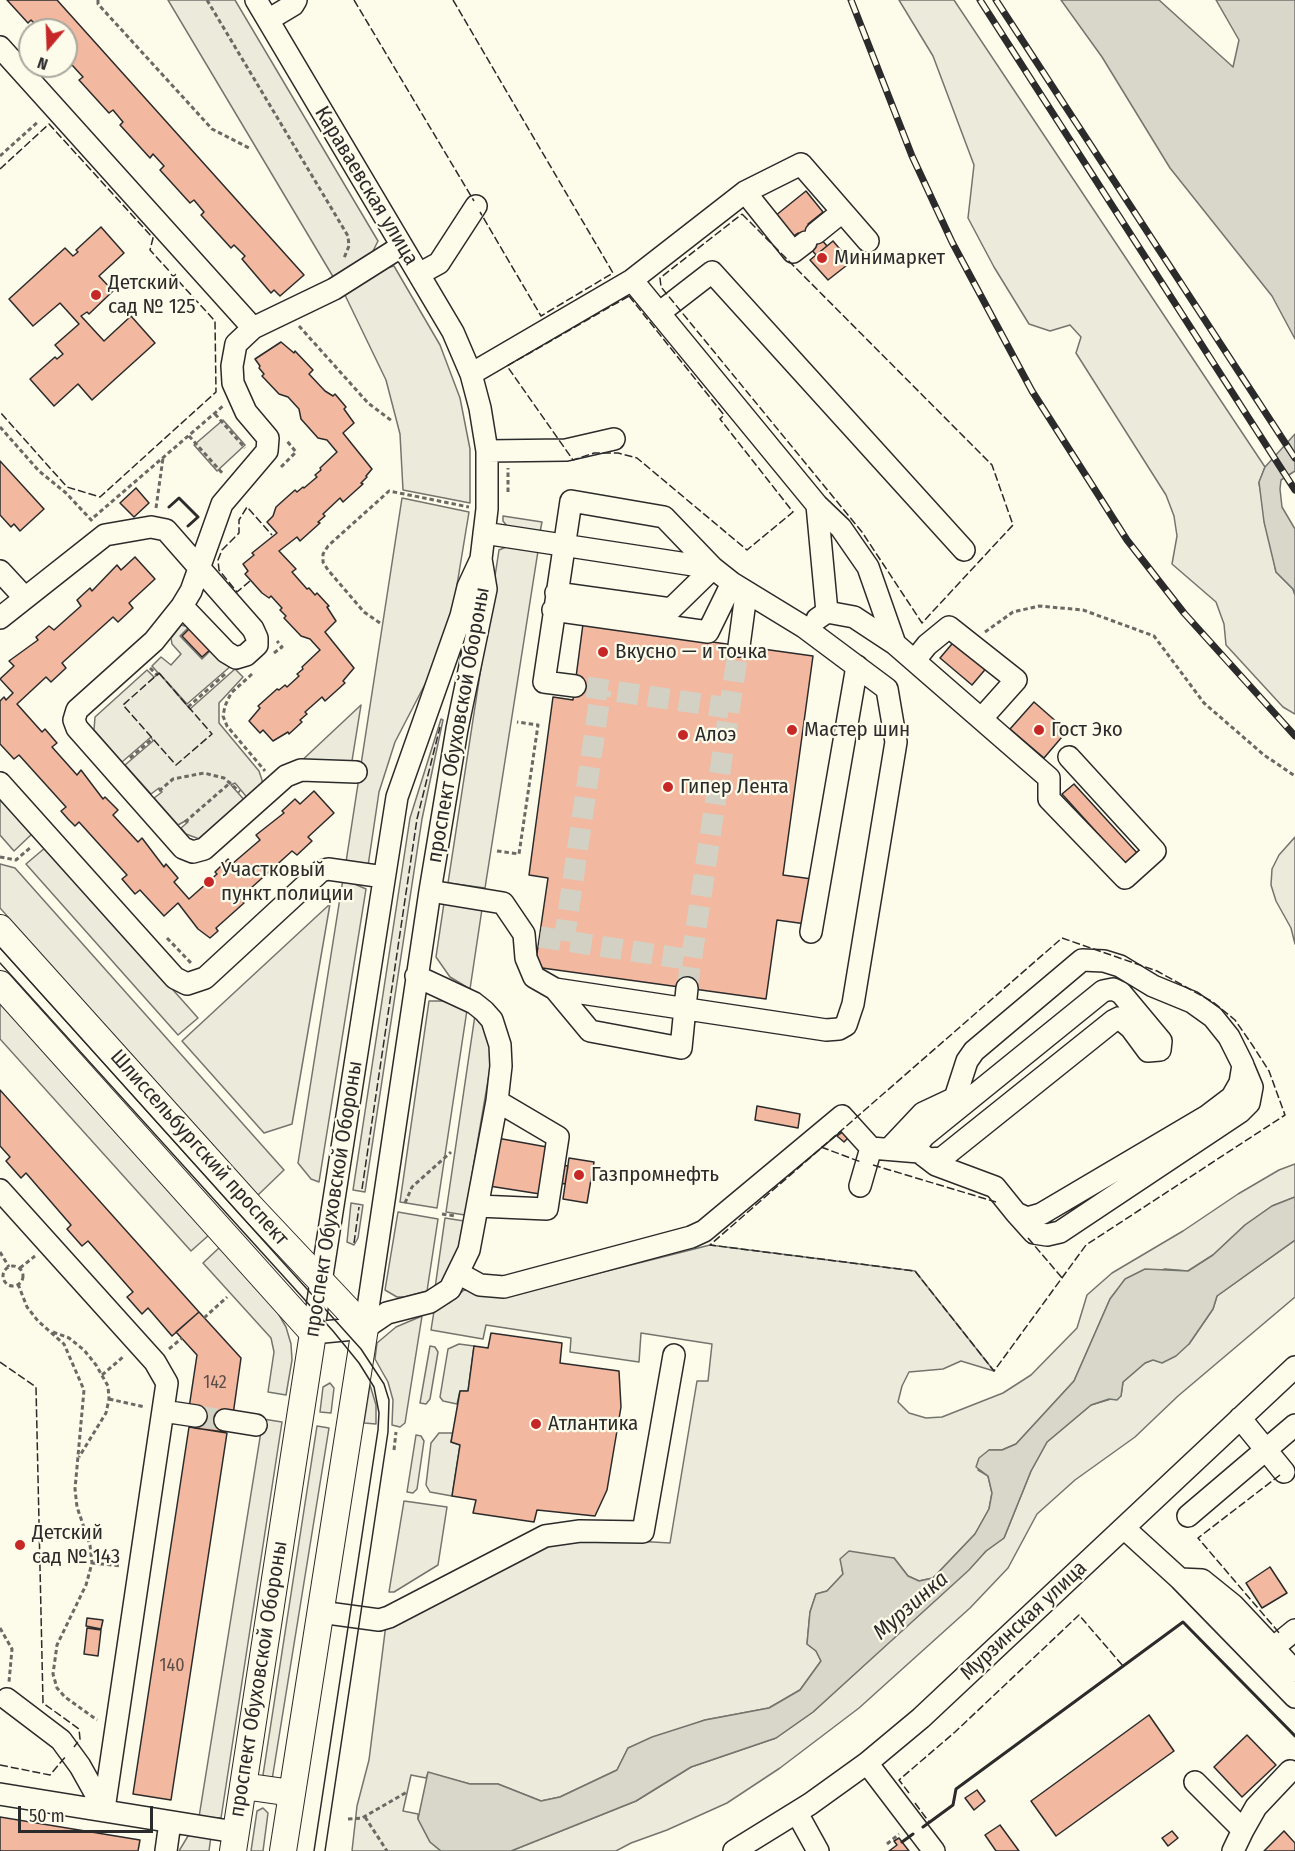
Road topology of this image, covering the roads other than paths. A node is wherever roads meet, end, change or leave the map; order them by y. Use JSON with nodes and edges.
{"nodes":[{"id":1,"x":256,"y":0,"type":"edge"},
{"id":2,"x":296,"y":0,"type":"edge"},
{"id":3,"x":268,"y":20,"type":"junction"},
{"id":4,"x":0,"y":47,"type":"edge"},
{"id":5,"x":745,"y":192,"type":"junction"},
{"id":6,"x":476,"y":206,"type":"dead end"},
{"id":7,"x":842,"y":212,"type":"junction"},
{"id":8,"x":868,"y":241,"type":"dead end"},
{"id":9,"x":402,"y":246,"type":"junction"},
{"id":10,"x":419,"y":274,"type":"junction"},
{"id":11,"x":632,"y":280,"type":"junction"},
{"id":12,"x":659,"y":313,"type":"junction"},
{"id":13,"x":253,"y":328,"type":"junction"},
{"id":14,"x":471,"y":374,"type":"junction"},
{"id":15,"x":614,"y":439,"type":"dead end"},
{"id":16,"x":487,"y":451,"type":"junction"},
{"id":17,"x":817,"y":505,"type":"junction"},
{"id":18,"x":484,"y":533,"type":"junction"},
{"id":19,"x":565,"y":544,"type":"junction"},
{"id":20,"x":964,"y":550,"type":"dead end"},
{"id":21,"x":482,"y":559,"type":"junction"},
{"id":22,"x":199,"y":568,"type":"junction"},
{"id":23,"x":713,"y":568,"type":"junction"},
{"id":24,"x":0,"y":571,"type":"edge"},
{"id":25,"x":739,"y":588,"type":"junction"},
{"id":26,"x":25,"y":598,"type":"junction"},
{"id":27,"x":555,"y":602,"type":"junction"},
{"id":28,"x":182,"y":606,"type":"junction"},
{"id":29,"x":827,"y":612,"type":"junction"},
{"id":30,"x":0,"y":618,"type":"edge"},
{"id":31,"x":804,"y":627,"type":"junction"},
{"id":32,"x":895,"y":644,"type":"junction"},
{"id":33,"x":739,"y":646,"type":"tunnel mouth"},
{"id":34,"x":915,"y":660,"type":"junction"},
{"id":35,"x":857,"y":666,"type":"junction"},
{"id":36,"x":575,"y":686,"type":"tunnel mouth"},
{"id":37,"x":982,"y":718,"type":"junction"},
{"id":38,"x":356,"y":772,"type":"dead end"},
{"id":39,"x":1048,"y":778,"type":"junction"},
{"id":40,"x":0,"y":783,"type":"edge"},
{"id":41,"x":384,"y":877,"type":"junction"},
{"id":42,"x":430,"y":891,"type":"junction"},
{"id":43,"x":0,"y":928,"type":"edge"},
{"id":44,"x":811,"y":932,"type":"dead end"},
{"id":45,"x":416,"y":976,"type":"junction"},
{"id":46,"x":0,"y":984,"type":"edge"},
{"id":47,"x":555,"y":989,"type":"junction"},
{"id":48,"x":686,"y":998,"type":"junction"},
{"id":49,"x":975,"y":1083,"type":"junction"},
{"id":50,"x":497,"y":1101,"type":"junction"},
{"id":51,"x":998,"y":1113,"type":"junction"},
{"id":52,"x":981,"y":1139,"type":"dead end"},
{"id":53,"x":881,"y":1148,"type":"junction"},
{"id":54,"x":924,"y":1155,"type":"junction"},
{"id":55,"x":860,"y":1186,"type":"dead end"},
{"id":56,"x":0,"y":1190,"type":"edge"},
{"id":57,"x":478,"y":1206,"type":"junction"},
{"id":58,"x":460,"y":1274,"type":"junction"},
{"id":59,"x":322,"y":1283,"type":"junction"},
{"id":60,"x":365,"y":1328,"type":"junction"},
{"id":61,"x":314,"y":1333,"type":"junction"},
{"id":62,"x":674,"y":1355,"type":"dead end"},
{"id":63,"x":1295,"y":1367,"type":"edge"},
{"id":64,"x":163,"y":1411,"type":"junction"},
{"id":65,"x":196,"y":1416,"type":"tunnel mouth"},
{"id":66,"x":1240,"y":1418,"type":"junction"},
{"id":67,"x":225,"y":1420,"type":"tunnel mouth"},
{"id":68,"x":256,"y":1425,"type":"dead end"},
{"id":69,"x":1295,"y":1425,"type":"edge"},
{"id":70,"x":1267,"y":1450,"type":"junction"},
{"id":71,"x":1284,"y":1472,"type":"dead end"},
{"id":72,"x":1188,"y":1516,"type":"dead end"},
{"id":73,"x":1124,"y":1528,"type":"junction"},
{"id":74,"x":1180,"y":1579,"type":"junction"},
{"id":75,"x":320,"y":1612,"type":"junction"},
{"id":76,"x":1295,"y":1630,"type":"edge"},
{"id":77,"x":1273,"y":1647,"type":"junction"},
{"id":78,"x":1295,"y":1671,"type":"edge"},
{"id":79,"x":1295,"y":1697,"type":"edge"},
{"id":80,"x":7,"y":1699,"type":"road end"},
{"id":81,"x":867,"y":1763,"type":"junction"},
{"id":82,"x":1290,"y":1771,"type":"dead end"},
{"id":83,"x":1195,"y":1782,"type":"dead end"},
{"id":84,"x":243,"y":1786,"type":"junction"},
{"id":85,"x":292,"y":1793,"type":"junction"},
{"id":86,"x":0,"y":1794,"type":"edge"},
{"id":87,"x":104,"y":1809,"type":"junction"},
{"id":88,"x":797,"y":1813,"type":"junction"},
{"id":89,"x":170,"y":1822,"type":"junction"},
{"id":90,"x":1243,"y":1830,"type":"junction"},
{"id":91,"x":234,"y":1841,"type":"edge"},
{"id":92,"x":166,"y":1851,"type":"edge"},
{"id":93,"x":283,"y":1851,"type":"edge"},
{"id":94,"x":734,"y":1851,"type":"edge"},
{"id":95,"x":818,"y":1851,"type":"edge"},
{"id":96,"x":934,"y":1851,"type":"edge"},
{"id":97,"x":1233,"y":1851,"type":"edge"}],
"edges":[{"from":1,"to":3,"type":"street","name":"Караваевская улица"},
{"from":2,"to":3,"type":"street"},
{"from":3,"to":9,"type":"street","name":"Караваевская улица"},
{"from":4,"to":13,"type":"street"},
{"from":5,"to":7,"type":"street"},
{"from":5,"to":7,"type":"street"},
{"from":5,"to":11,"type":"street"},
{"from":6,"to":10,"type":"street"},
{"from":7,"to":8,"type":"street"},
{"from":9,"to":10,"type":"street","name":"Караваевская улица"},
{"from":9,"to":13,"type":"street"},
{"from":10,"to":14,"type":"street","name":"Караваевская улица"},
{"from":11,"to":12,"type":"street"},
{"from":11,"to":14,"type":"street"},
{"from":12,"to":17,"type":"street"},
{"from":12,"to":20,"type":"street"},
{"from":13,"to":22,"type":"street"},
{"from":14,"to":16,"type":"street","name":"проспект Обуховской Обороны"},
{"from":15,"to":16,"type":"street"},
{"from":16,"to":18,"type":"street","name":"проспект Обуховской Обороны"},
{"from":17,"to":29,"type":"street"},
{"from":17,"to":32,"type":"street"},
{"from":18,"to":19,"type":"street"},
{"from":18,"to":21,"type":"street","name":"проспект Обуховской Обороны"},
{"from":19,"to":23,"type":"street"},
{"from":19,"to":23,"type":"street"},
{"from":19,"to":27,"type":"street"},
{"from":21,"to":41,"type":"street","name":"проспект Обуховской Обороны"},
{"from":21,"to":42,"type":"street","name":"проспект Обуховской Обороны"},
{"from":22,"to":26,"type":"street"},
{"from":22,"to":28,"type":"street"},
{"from":22,"to":28,"type":"street"},
{"from":23,"to":25,"type":"street"},
{"from":23,"to":27,"type":"street"},
{"from":24,"to":26,"type":"street"},
{"from":25,"to":27,"type":"street"},
{"from":25,"to":31,"type":"street"},
{"from":25,"to":33,"type":"street"},
{"from":26,"to":30,"type":"street"},
{"from":27,"to":36,"type":"street"},
{"from":28,"to":38,"type":"street"},
{"from":29,"to":31,"type":"street"},
{"from":29,"to":32,"type":"street"},
{"from":31,"to":35,"type":"street"},
{"from":32,"to":34,"type":"street"},
{"from":34,"to":37,"type":"street"},
{"from":34,"to":37,"type":"street"},
{"from":35,"to":44,"type":"street"},
{"from":35,"to":48,"type":"street"},
{"from":37,"to":39,"type":"street"},
{"from":39,"to":39,"type":"street"},
{"from":40,"to":41,"type":"street"},
{"from":41,"to":59,"type":"street","name":"проспект Обуховской Обороны"},
{"from":42,"to":45,"type":"street","name":"проспект Обуховской Обороны"},
{"from":42,"to":47,"type":"street"},
{"from":43,"to":59,"type":"main road","name":"Шлиссельбургский проспект"},
{"from":45,"to":50,"type":"street"},
{"from":45,"to":60,"type":"street","name":"проспект Обуховской Обороны"},
{"from":46,"to":61,"type":"main road","name":"Шлиссельбургский проспект"},
{"from":47,"to":48,"type":"street"},
{"from":47,"to":48,"type":"street"},
{"from":49,"to":51,"type":"street"},
{"from":49,"to":53,"type":"street"},
{"from":49,"to":54,"type":"street"},
{"from":49,"to":54,"type":"street"},
{"from":50,"to":57,"type":"street"},
{"from":50,"to":57,"type":"street"},
{"from":51,"to":52,"type":"street"},
{"from":51,"to":54,"type":"street"},
{"from":53,"to":54,"type":"street"},
{"from":53,"to":55,"type":"street"},
{"from":53,"to":58,"type":"street"},
{"from":56,"to":64,"type":"street"},
{"from":57,"to":58,"type":"street"},
{"from":58,"to":60,"type":"street"},
{"from":59,"to":60,"type":"main road","name":"Шлиссельбургский проспект"},
{"from":59,"to":61,"type":"street","name":"проспект Обуховской Обороны"},
{"from":60,"to":61,"type":"street"},
{"from":60,"to":75,"type":"main road","name":"проспект Обуховской Обороны"},
{"from":61,"to":84,"type":"main road","name":"проспект Обуховской Обороны"},
{"from":62,"to":75,"type":"street"},
{"from":63,"to":66,"type":"street","name":"Мурзинская улица"},
{"from":64,"to":65,"type":"street"},
{"from":64,"to":87,"type":"street"},
{"from":66,"to":70,"type":"street"},
{"from":66,"to":73,"type":"street","name":"Мурзинская улица"},
{"from":67,"to":68,"type":"street"},
{"from":69,"to":70,"type":"street"},
{"from":70,"to":71,"type":"street"},
{"from":70,"to":72,"type":"street"},
{"from":73,"to":74,"type":"street"},
{"from":73,"to":81,"type":"street","name":"Мурзинская улица"},
{"from":74,"to":77,"type":"street"},
{"from":74,"to":79,"type":"street"},
{"from":75,"to":85,"type":"main road","name":"проспект Обуховской Обороны"},
{"from":76,"to":77,"type":"street"},
{"from":77,"to":78,"type":"street"},
{"from":80,"to":87,"type":"street"},
{"from":81,"to":88,"type":"street","name":"Мурзинская улица"},
{"from":81,"to":96,"type":"street"},
{"from":82,"to":90,"type":"street"},
{"from":83,"to":90,"type":"street"},
{"from":84,"to":85,"type":"main road"},
{"from":84,"to":91,"type":"main road","name":"проспект Обуховской Обороны"},
{"from":85,"to":93,"type":"main road","name":"проспект Обуховской Обороны"},
{"from":86,"to":87,"type":"street"},
{"from":87,"to":89,"type":"street"},
{"from":88,"to":94,"type":"street","name":"Мурзинская улица"},
{"from":88,"to":95,"type":"street"},
{"from":89,"to":91,"type":"street"},
{"from":89,"to":92,"type":"street"},
{"from":90,"to":97,"type":"street"}]}
